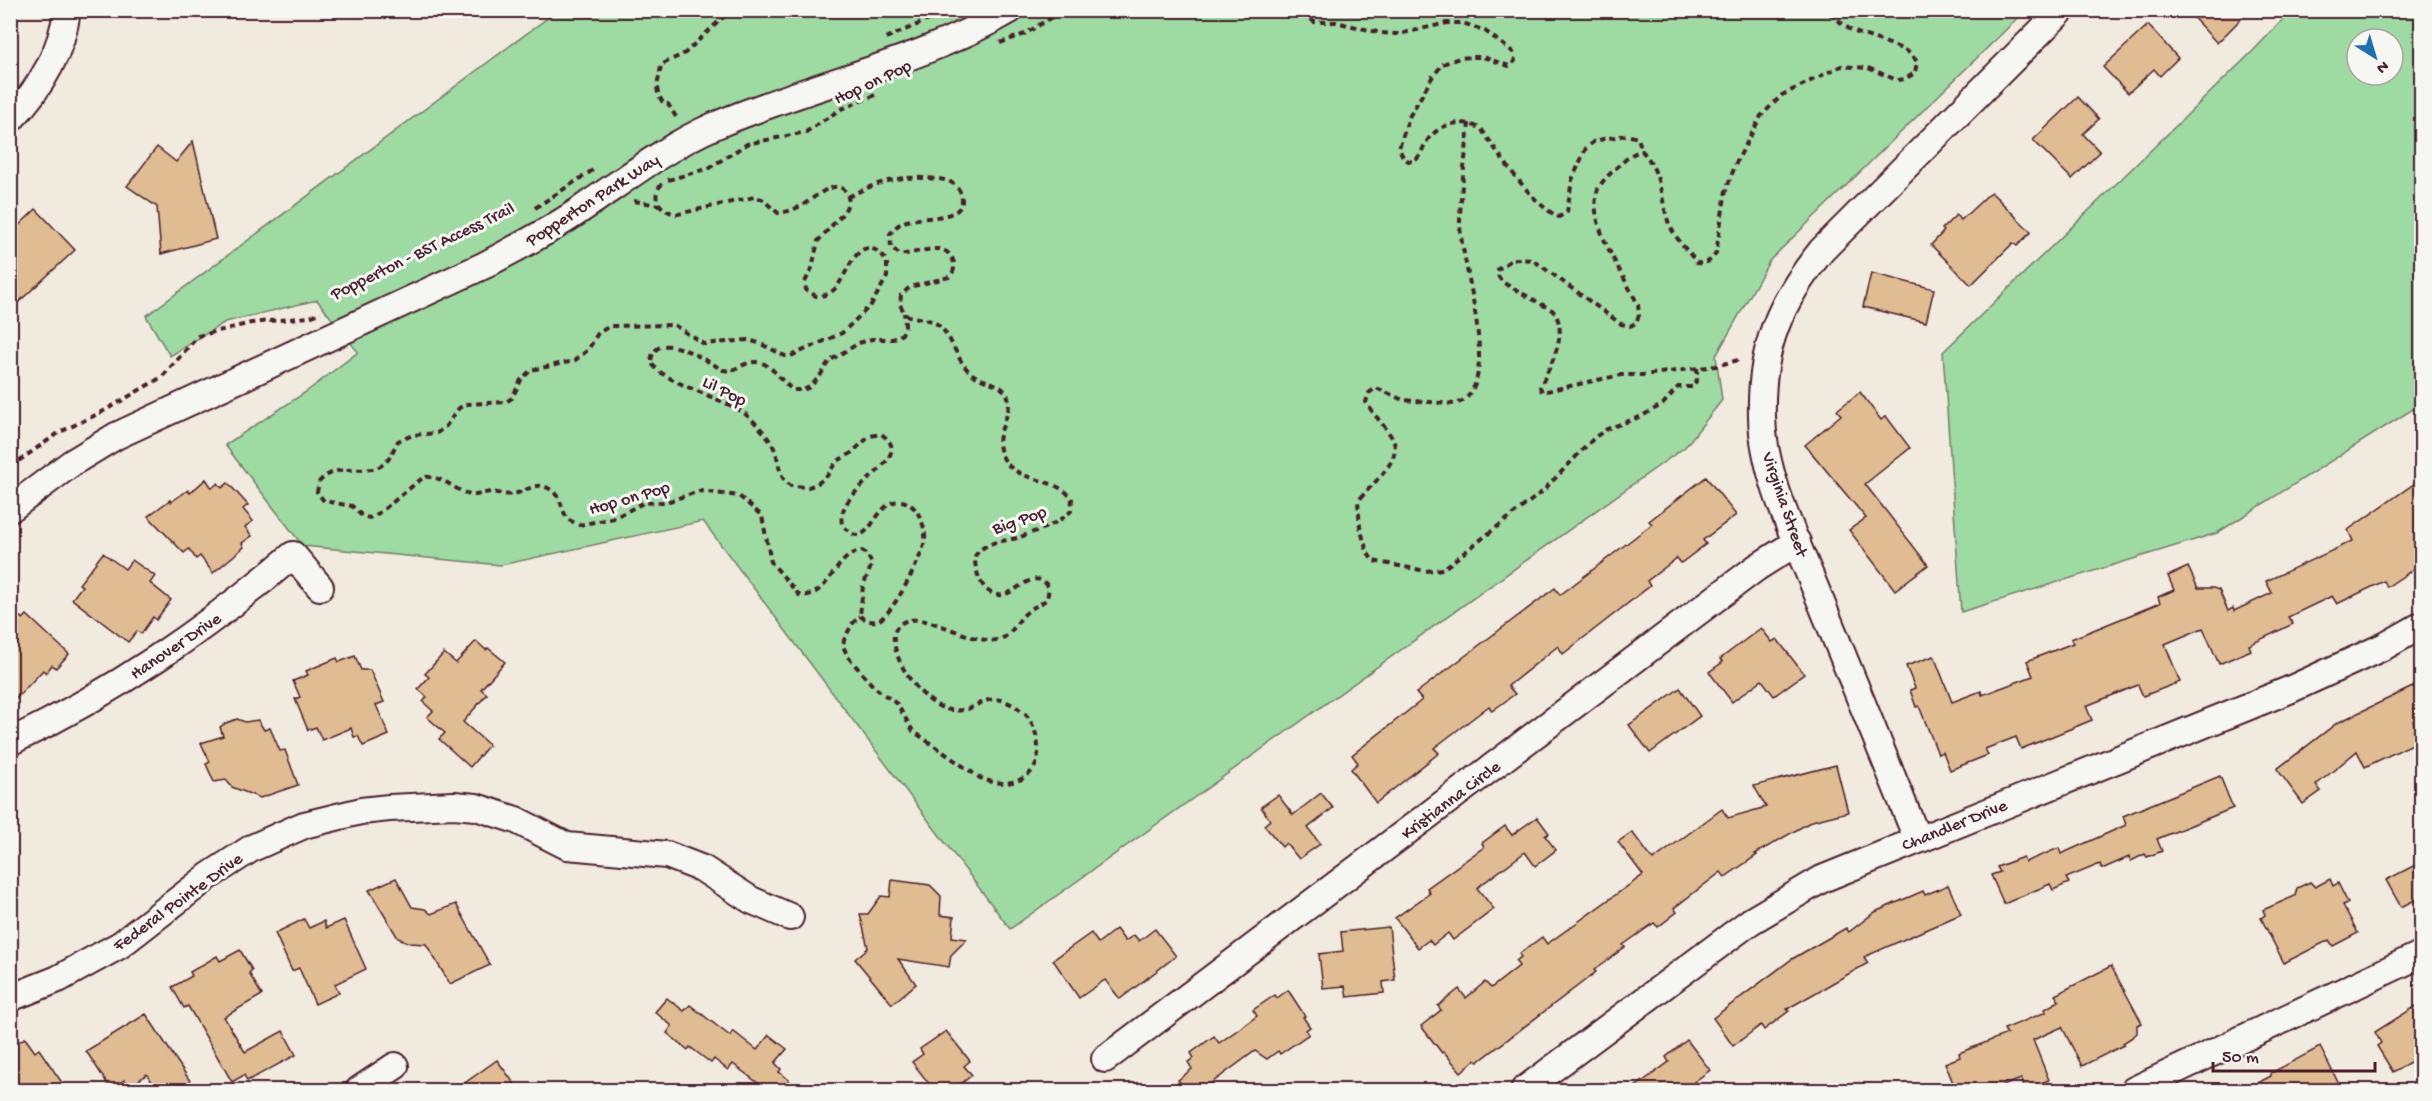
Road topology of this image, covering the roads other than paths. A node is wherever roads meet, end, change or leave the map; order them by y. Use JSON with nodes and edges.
{"nodes":[{"id":1,"x":67,"y":10,"type":"edge"},
{"id":2,"x":1010,"y":10,"type":"edge"},
{"id":3,"x":2062,"y":10,"type":"edge"},
{"id":4,"x":10,"y":120,"type":"edge"},
{"id":5,"x":10,"y":509,"type":"edge"},
{"id":6,"x":1797,"y":542,"type":"junction"},
{"id":7,"x":320,"y":587,"type":"dead end"},
{"id":8,"x":2421,"y":625,"type":"edge"},
{"id":9,"x":10,"y":742,"type":"edge"},
{"id":10,"x":1917,"y":838,"type":"junction"},
{"id":11,"x":790,"y":917,"type":"dead end"},
{"id":12,"x":2421,"y":954,"type":"edge"},
{"id":13,"x":10,"y":998,"type":"edge"},
{"id":14,"x":1105,"y":1059,"type":"dead end"},
{"id":15,"x":395,"y":1066,"type":"dead end"},
{"id":16,"x":359,"y":1090,"type":"edge"},
{"id":17,"x":1524,"y":1090,"type":"edge"},
{"id":18,"x":2134,"y":1090,"type":"edge"}],
"edges":[{"from":1,"to":4,"type":"street"},
{"from":2,"to":5,"type":"street","name":"Popperton Park Way"},
{"from":3,"to":6,"type":"street","name":"Virginia Street"},
{"from":6,"to":10,"type":"street","name":"Virginia Street"},
{"from":6,"to":14,"type":"street","name":"Kristianna Circle"},
{"from":7,"to":9,"type":"street","name":"Hanover Drive"},
{"from":8,"to":10,"type":"street","name":"Chandler Drive"},
{"from":10,"to":17,"type":"street","name":"Chandler Drive"},
{"from":11,"to":13,"type":"street","name":"Federal Pointe Drive"},
{"from":12,"to":18,"type":"street"},
{"from":15,"to":16,"type":"street"}]}
